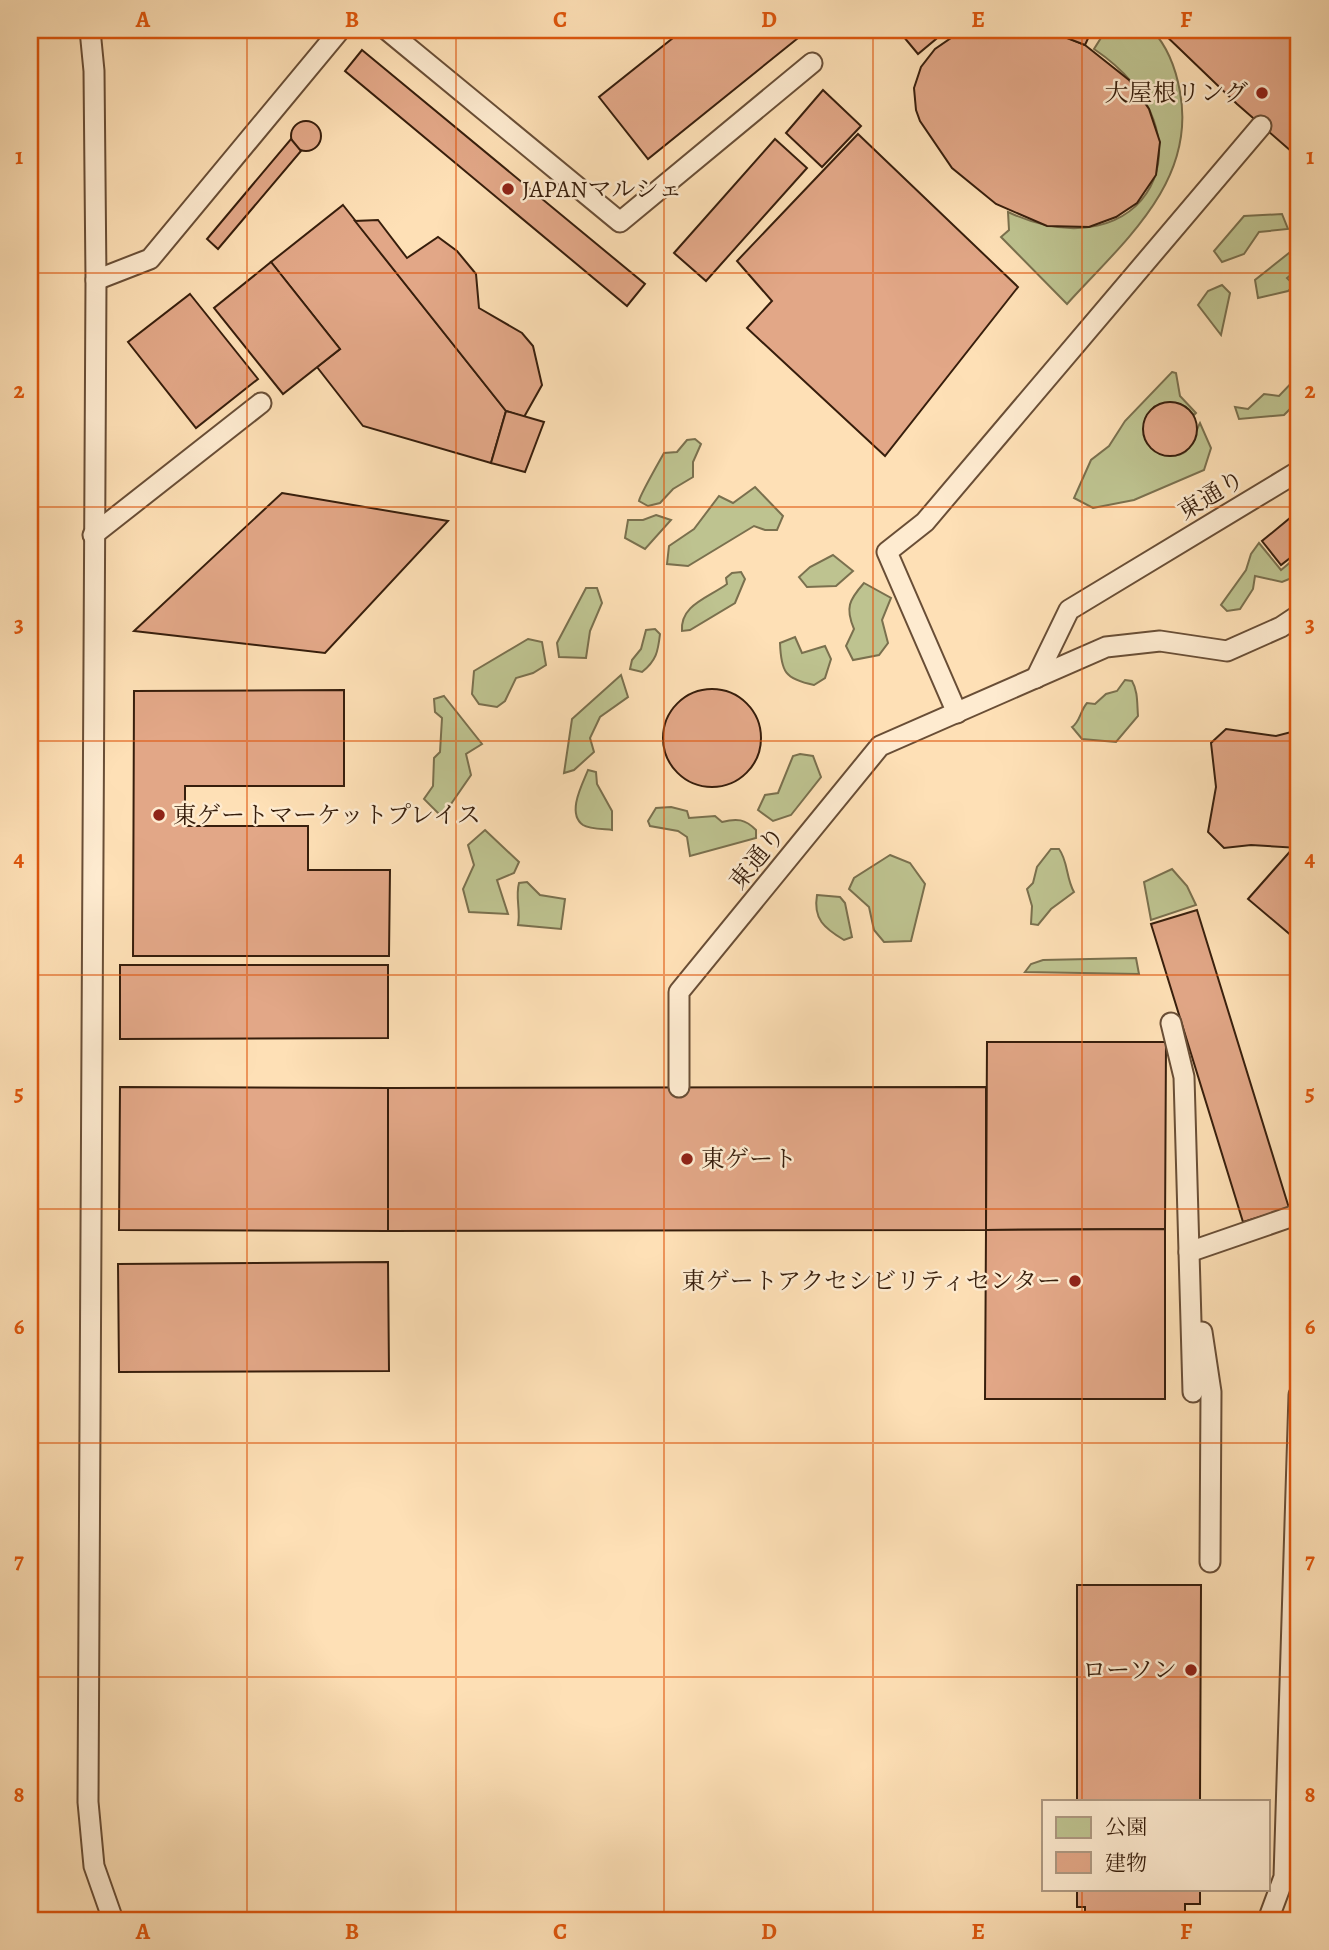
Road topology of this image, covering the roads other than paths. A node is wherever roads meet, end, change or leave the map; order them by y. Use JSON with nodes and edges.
{"nodes":[{"id":1,"x":90,"y":30,"type":"edge"},
{"id":2,"x":340,"y":30,"type":"edge"},
{"id":3,"x":387,"y":30,"type":"edge"},
{"id":4,"x":812,"y":63,"type":"dead end"},
{"id":5,"x":1261,"y":126,"type":"dead end"},
{"id":6,"x":96,"y":280,"type":"junction"},
{"id":7,"x":261,"y":403,"type":"dead end"},
{"id":8,"x":1299,"y":471,"type":"edge"},
{"id":9,"x":93,"y":534,"type":"junction"},
{"id":10,"x":1299,"y":615,"type":"edge"},
{"id":11,"x":1035,"y":678,"type":"junction"},
{"id":12,"x":957,"y":713,"type":"junction"},
{"id":13,"x":1171,"y":1023,"type":"dead end"},
{"id":14,"x":679,"y":1087,"type":"dead end"},
{"id":15,"x":1299,"y":1214,"type":"edge"},
{"id":16,"x":1189,"y":1252,"type":"junction"},
{"id":17,"x":1193,"y":1392,"type":"dead end"},
{"id":18,"x":1299,"y":1395,"type":"edge"},
{"id":19,"x":1210,"y":1562,"type":"dead end"},
{"id":20,"x":113,"y":1920,"type":"edge"},
{"id":21,"x":1268,"y":1920,"type":"edge"}],
"edges":[{"from":1,"to":6,"type":"lane"},
{"from":2,"to":6,"type":"lane"},
{"from":3,"to":4,"type":"lane"},
{"from":5,"to":12,"type":"lane"},
{"from":6,"to":9,"type":"lane"},
{"from":7,"to":9,"type":"lane"},
{"from":8,"to":11,"type":"lane","name":"東通り"},
{"from":9,"to":20,"type":"lane"},
{"from":10,"to":11,"type":"lane","name":"東通り"},
{"from":11,"to":12,"type":"lane","name":"東通り"},
{"from":12,"to":14,"type":"lane","name":"東通り"},
{"from":13,"to":16,"type":"lane"},
{"from":15,"to":16,"type":"lane"},
{"from":16,"to":17,"type":"lane"},
{"from":16,"to":19,"type":"lane"},
{"from":18,"to":21,"type":"lane"}]}
